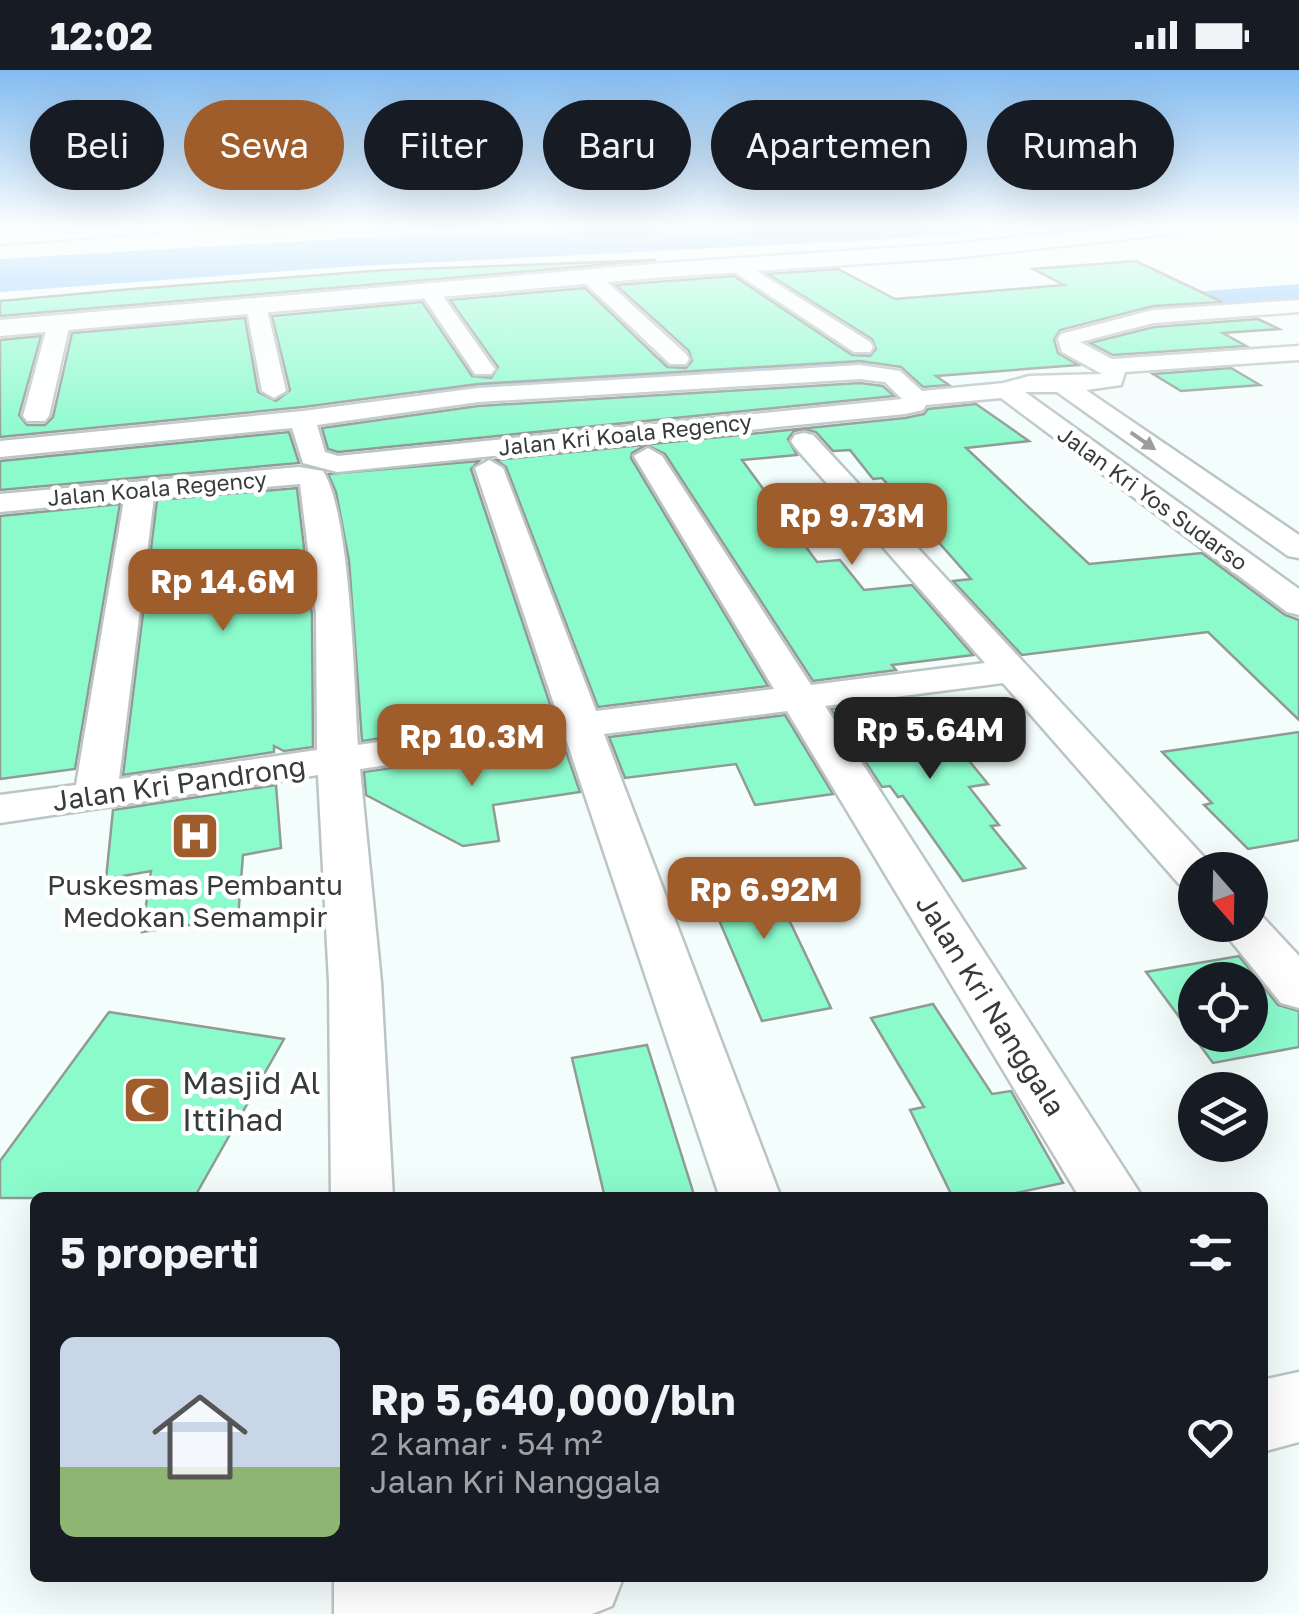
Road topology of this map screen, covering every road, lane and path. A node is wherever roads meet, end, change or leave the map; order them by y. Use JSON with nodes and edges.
{"nodes":[{"id":1,"x":352,"y":296,"type":"edge"},
{"id":2,"x":433,"y":296,"type":"edge"},
{"id":3,"x":611,"y":296,"type":"edge"},
{"id":4,"x":785,"y":296,"type":"edge"},
{"id":5,"x":256,"y":305,"type":"junction"},
{"id":6,"x":1299,"y":306,"type":"edge"},
{"id":7,"x":59,"y":323,"type":"junction"},
{"id":8,"x":0,"y":328,"type":"edge"},
{"id":9,"x":862,"y":346,"type":"dead end"},
{"id":10,"x":1299,"y":353,"type":"edge"},
{"id":11,"x":678,"y":359,"type":"dead end"},
{"id":12,"x":1108,"y":366,"type":"junction"},
{"id":13,"x":483,"y":368,"type":"dead end"},
{"id":14,"x":742,"y":380,"type":"junction"},
{"id":15,"x":1063,"y":385,"type":"junction"},
{"id":16,"x":1006,"y":390,"type":"junction"},
{"id":17,"x":274,"y":391,"type":"dead end"},
{"id":18,"x":915,"y":402,"type":"junction"},
{"id":19,"x":36,"y":416,"type":"dead end"},
{"id":20,"x":303,"y":419,"type":"junction"},
{"id":21,"x":792,"y":429,"type":"junction"},
{"id":22,"x":0,"y":450,"type":"edge"},
{"id":23,"x":648,"y":456,"type":"dead end"},
{"id":24,"x":489,"y":468,"type":"dead end"},
{"id":25,"x":325,"y":471,"type":"junction"},
{"id":26,"x":140,"y":490,"type":"junction"},
{"id":27,"x":0,"y":503,"type":"edge"},
{"id":28,"x":1251,"y":515,"type":"junction"},
{"id":29,"x":1187,"y":523,"type":"junction"},
{"id":30,"x":1299,"y":549,"type":"edge"},
{"id":31,"x":1299,"y":606,"type":"edge"},
{"id":32,"x":1012,"y":671,"type":"junction"},
{"id":33,"x":799,"y":700,"type":"junction"},
{"id":34,"x":579,"y":725,"type":"junction"},
{"id":35,"x":338,"y":759,"type":"junction"},
{"id":36,"x":96,"y":794,"type":"junction"},
{"id":37,"x":0,"y":809,"type":"edge"},
{"id":38,"x":1178,"y":854,"type":"edge"},
{"id":39,"x":1257,"y":942,"type":"edge"},
{"id":40,"x":1299,"y":988,"type":"edge"},
{"id":41,"x":362,"y":1192,"type":"edge"},
{"id":42,"x":749,"y":1192,"type":"edge"},
{"id":43,"x":1109,"y":1192,"type":"edge"},
{"id":44,"x":1299,"y":1408,"type":"edge"},
{"id":45,"x":1268,"y":1415,"type":"edge"},
{"id":46,"x":373,"y":1582,"type":"edge"},
{"id":47,"x":567,"y":1582,"type":"edge"},
{"id":48,"x":374,"y":1614,"type":"edge"},
{"id":49,"x":432,"y":1614,"type":"edge"}],
"edges":[{"from":1,"to":5,"type":"street"},
{"from":2,"to":13,"type":"street"},
{"from":3,"to":11,"type":"street"},
{"from":4,"to":9,"type":"street"},
{"from":5,"to":7,"type":"street"},
{"from":5,"to":17,"type":"street"},
{"from":6,"to":12,"type":"street"},
{"from":7,"to":8,"type":"street"},
{"from":7,"to":19,"type":"street"},
{"from":10,"to":12,"type":"street","name":"Jalan Kri Koala Regency"},
{"from":12,"to":15,"type":"street","name":"Jalan Kri Koala Regency"},
{"from":14,"to":18,"type":"street"},
{"from":14,"to":20,"type":"street"},
{"from":14,"to":21,"type":"street"},
{"from":15,"to":16,"type":"street","name":"Jalan Kri Koala Regency"},
{"from":15,"to":28,"type":"street","name":"Jalan Kri Yos Sudarso","one_way":true},
{"from":16,"to":18,"type":"street","name":"Jalan Kri Koala Regency"},
{"from":16,"to":29,"type":"street","name":"Jalan Kri Yos Sudarso"},
{"from":18,"to":21,"type":"street","name":"Jalan Kri Koala Regency"},
{"from":20,"to":22,"type":"street"},
{"from":20,"to":25,"type":"street"},
{"from":21,"to":25,"type":"street","name":"Jalan Kri Koala Regency"},
{"from":21,"to":32,"type":"street"},
{"from":23,"to":33,"type":"street","name":"Jalan Kri Nanggala"},
{"from":24,"to":34,"type":"street"},
{"from":25,"to":26,"type":"street","name":"Jalan Koala Regency"},
{"from":25,"to":35,"type":"street"},
{"from":26,"to":27,"type":"street","name":"Jalan Koala Regency"},
{"from":26,"to":36,"type":"street"},
{"from":28,"to":29,"type":"street"},
{"from":28,"to":30,"type":"street","name":"Jalan Kri Yos Sudarso"},
{"from":29,"to":31,"type":"street","name":"Jalan Kri Yos Sudarso"},
{"from":32,"to":33,"type":"street","name":"Jalan Kri Pandrong"},
{"from":32,"to":38,"type":"street"},
{"from":33,"to":34,"type":"street","name":"Jalan Kri Pandrong"},
{"from":33,"to":43,"type":"street","name":"Jalan Kri Nanggala"},
{"from":34,"to":35,"type":"street","name":"Jalan Kri Pandrong"},
{"from":34,"to":42,"type":"street"},
{"from":35,"to":36,"type":"street","name":"Jalan Kri Pandrong"},
{"from":35,"to":41,"type":"street"},
{"from":36,"to":37,"type":"street","name":"Jalan Kri Pandrong"},
{"from":39,"to":40,"type":"street"},
{"from":44,"to":45,"type":"street"},
{"from":46,"to":48,"type":"street"},
{"from":47,"to":49,"type":"street"}]}
